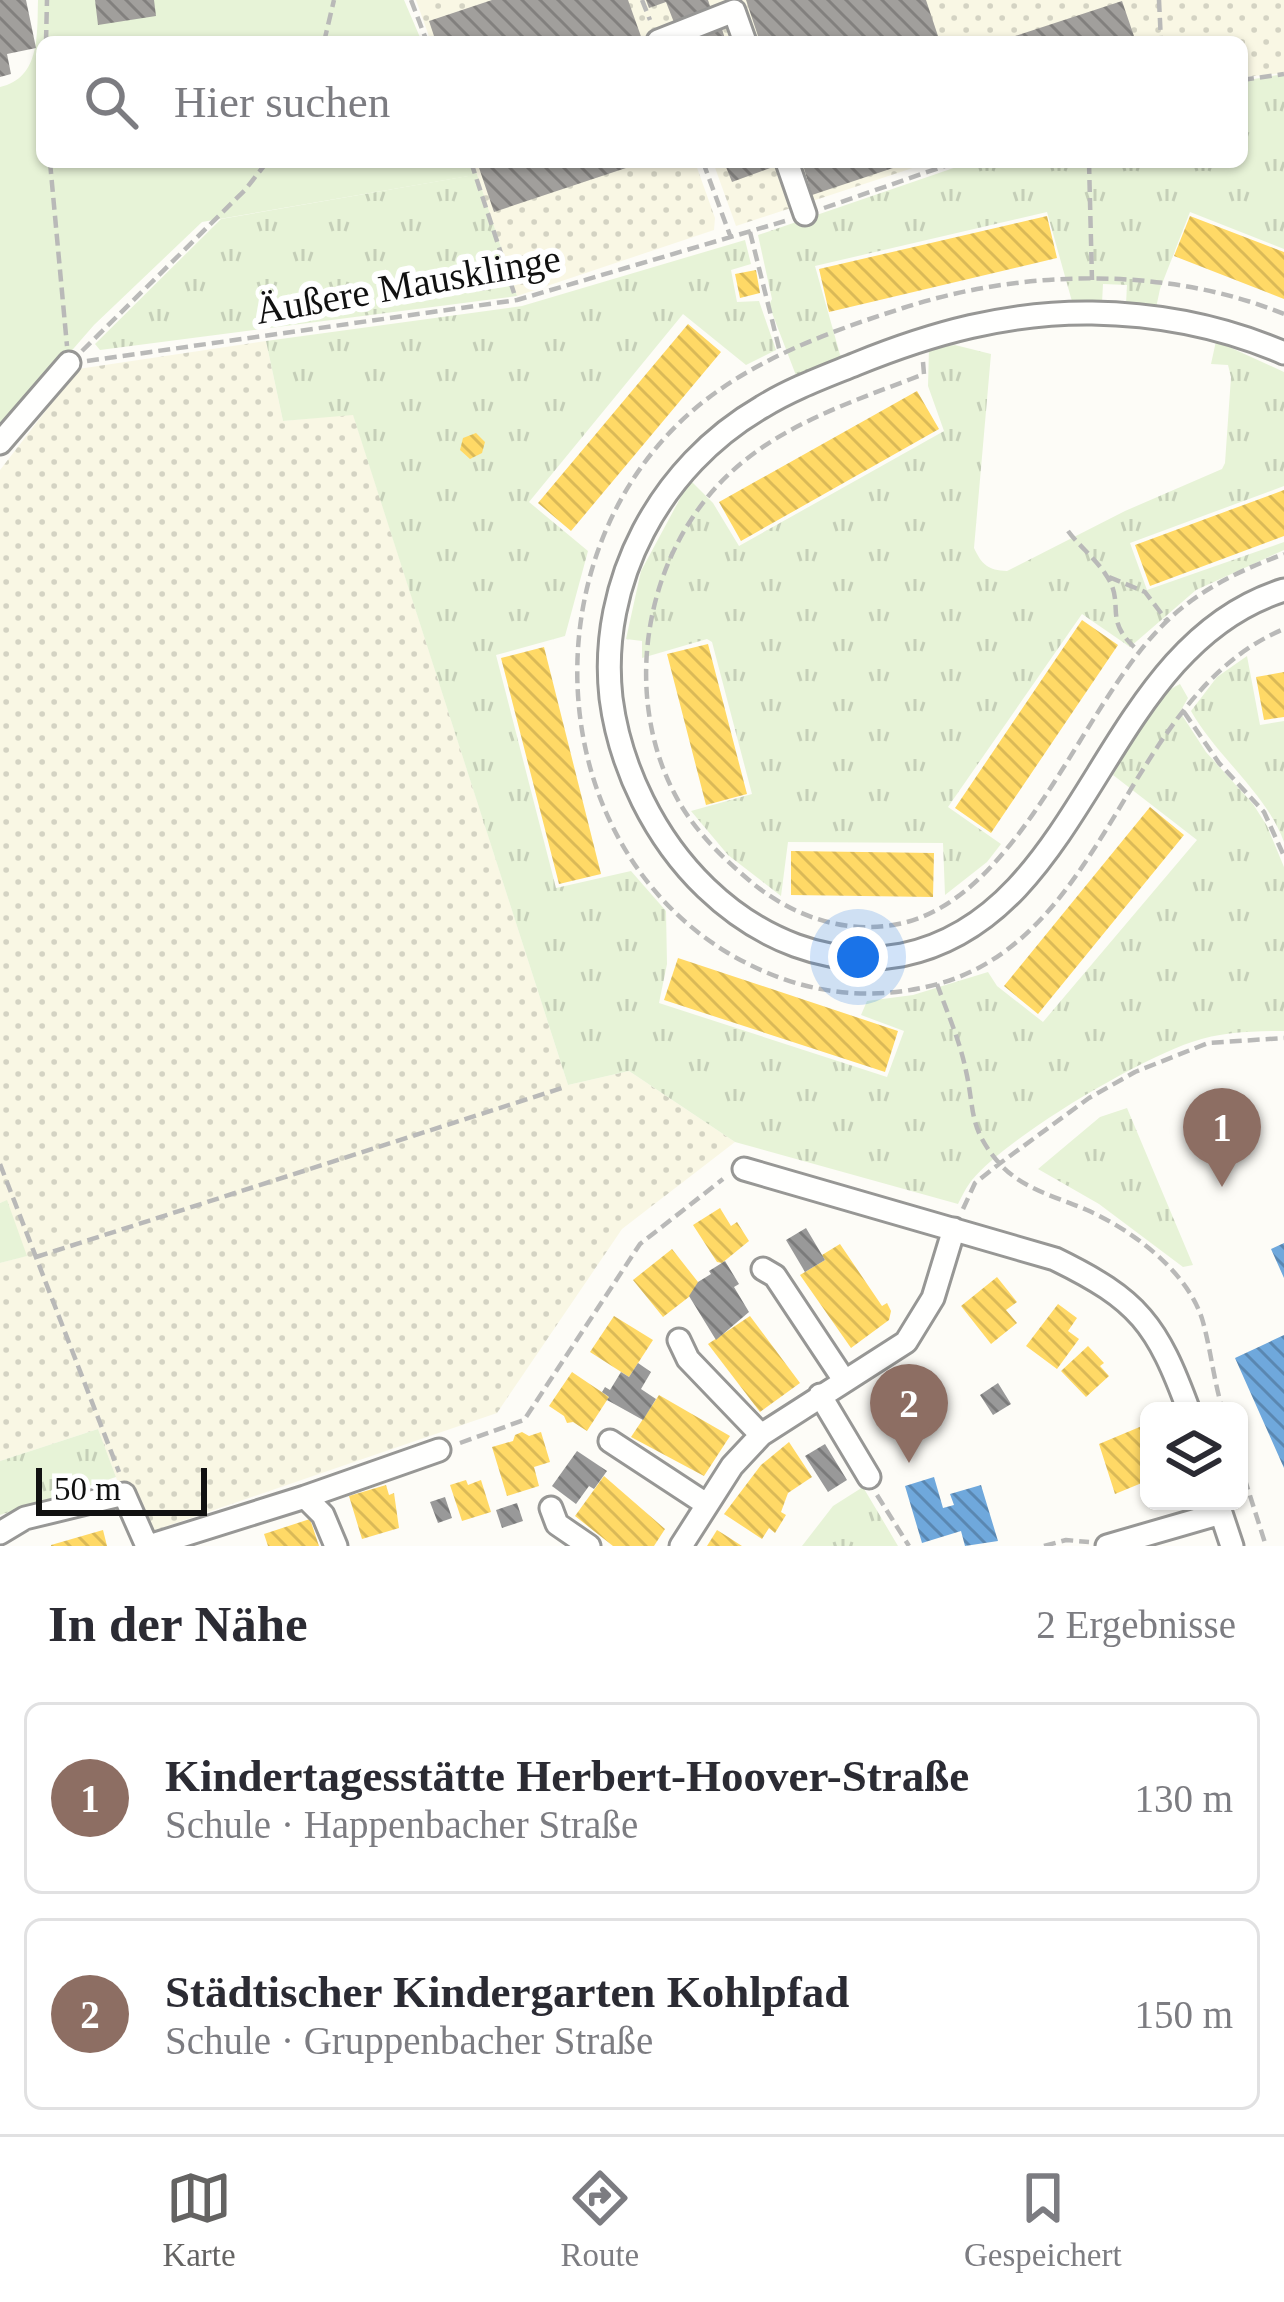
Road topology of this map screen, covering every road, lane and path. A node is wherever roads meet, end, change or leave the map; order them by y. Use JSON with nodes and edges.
{"nodes":[{"id":1,"x":47,"y":0,"type":"edge"},
{"id":2,"x":334,"y":0,"type":"edge"},
{"id":3,"x":410,"y":0,"type":"edge"},
{"id":4,"x":1159,"y":0,"type":"edge"},
{"id":5,"x":46,"y":36,"type":"edge"},
{"id":6,"x":325,"y":36,"type":"edge"},
{"id":7,"x":425,"y":36,"type":"edge"},
{"id":8,"x":668,"y":36,"type":"edge"},
{"id":9,"x":743,"y":36,"type":"edge"},
{"id":10,"x":1161,"y":36,"type":"edge"},
{"id":11,"x":1284,"y":74,"type":"edge"},
{"id":12,"x":1248,"y":79,"type":"edge"},
{"id":13,"x":51,"y":168,"type":"edge"},
{"id":14,"x":262,"y":168,"type":"edge"},
{"id":15,"x":473,"y":168,"type":"edge"},
{"id":16,"x":705,"y":168,"type":"edge"},
{"id":17,"x":789,"y":168,"type":"edge"},
{"id":18,"x":939,"y":168,"type":"edge"},
{"id":19,"x":1089,"y":168,"type":"edge"},
{"id":20,"x":805,"y":214,"type":"junction"},
{"id":21,"x":750,"y":232,"type":"junction"},
{"id":22,"x":731,"y":238,"type":"junction"},
{"id":23,"x":1092,"y":280,"type":"junction"},
{"id":24,"x":517,"y":300,"type":"junction"},
{"id":25,"x":1284,"y":314,"type":"edge"},
{"id":26,"x":921,"y":338,"type":"junction"},
{"id":27,"x":1284,"y":352,"type":"edge"},
{"id":28,"x":781,"y":354,"type":"junction"},
{"id":29,"x":69,"y":363,"type":"junction"},
{"id":30,"x":0,"y":442,"type":"edge"},
{"id":31,"x":1067,"y":531,"type":"dead end"},
{"id":32,"x":1284,"y":554,"type":"edge"},
{"id":33,"x":1108,"y":577,"type":"junction"},
{"id":34,"x":1284,"y":590,"type":"edge"},
{"id":35,"x":1167,"y":621,"type":"junction"},
{"id":36,"x":1284,"y":629,"type":"edge"},
{"id":37,"x":1139,"y":652,"type":"junction"},
{"id":38,"x":1184,"y":712,"type":"junction"},
{"id":39,"x":1284,"y":856,"type":"edge"},
{"id":40,"x":937,"y":984,"type":"junction"},
{"id":41,"x":1284,"y":1038,"type":"edge"},
{"id":42,"x":562,"y":1088,"type":"dead end"},
{"id":43,"x":0,"y":1164,"type":"edge"},
{"id":44,"x":999,"y":1164,"type":"junction"},
{"id":45,"x":744,"y":1169,"type":"joint"},
{"id":46,"x":954,"y":1229,"type":"junction"},
{"id":47,"x":36,"y":1258,"type":"junction"},
{"id":48,"x":763,"y":1269,"type":"dead end"},
{"id":49,"x":679,"y":1340,"type":"dead end"},
{"id":50,"x":844,"y":1381,"type":"junction"},
{"id":51,"x":820,"y":1395,"type":"junction"},
{"id":52,"x":1186,"y":1402,"type":"edge"},
{"id":53,"x":1221,"y":1402,"type":"edge"},
{"id":54,"x":760,"y":1435,"type":"junction"},
{"id":55,"x":610,"y":1442,"type":"dead end"},
{"id":56,"x":439,"y":1450,"type":"joint"},
{"id":57,"x":869,"y":1477,"type":"joint"},
{"id":58,"x":1248,"y":1489,"type":"edge"},
{"id":59,"x":124,"y":1494,"type":"junction"},
{"id":60,"x":305,"y":1496,"type":"junction"},
{"id":61,"x":706,"y":1504,"type":"junction"},
{"id":62,"x":551,"y":1508,"type":"dead end"},
{"id":63,"x":1210,"y":1510,"type":"edge"},
{"id":64,"x":1220,"y":1510,"type":"edge"},
{"id":65,"x":0,"y":1533,"type":"edge"},
{"id":66,"x":148,"y":1546,"type":"edge"},
{"id":67,"x":336,"y":1546,"type":"edge"},
{"id":68,"x":589,"y":1546,"type":"edge"},
{"id":69,"x":681,"y":1546,"type":"edge"},
{"id":70,"x":909,"y":1546,"type":"edge"},
{"id":71,"x":1044,"y":1546,"type":"edge"},
{"id":72,"x":1107,"y":1546,"type":"edge"},
{"id":73,"x":1232,"y":1546,"type":"edge"},
{"id":74,"x":1266,"y":1546,"type":"edge"}],
"edges":[{"from":1,"to":5,"type":"path"},
{"from":2,"to":6,"type":"path"},
{"from":3,"to":7,"type":"path"},
{"from":4,"to":10,"type":"path"},
{"from":8,"to":9,"type":"street"},
{"from":11,"to":12,"type":"path"},
{"from":13,"to":29,"type":"path"},
{"from":14,"to":29,"type":"path"},
{"from":15,"to":24,"type":"path"},
{"from":16,"to":22,"type":"path"},
{"from":17,"to":20,"type":"street"},
{"from":18,"to":20,"type":"path","name":"Äußere Mausklinge"},
{"from":19,"to":23,"type":"path"},
{"from":20,"to":21,"type":"path","name":"Äußere Mausklinge"},
{"from":21,"to":22,"type":"path","name":"Äußere Mausklinge"},
{"from":21,"to":28,"type":"path"},
{"from":22,"to":24,"type":"path","name":"Äußere Mausklinge"},
{"from":23,"to":25,"type":"path"},
{"from":23,"to":28,"type":"path"},
{"from":24,"to":29,"type":"path","name":"Äußere Mausklinge"},
{"from":26,"to":27,"type":"street"},
{"from":26,"to":34,"type":"street"},
{"from":26,"to":37,"type":"path"},
{"from":28,"to":40,"type":"path"},
{"from":29,"to":30,"type":"street"},
{"from":31,"to":33,"type":"path"},
{"from":32,"to":35,"type":"path"},
{"from":33,"to":35,"type":"path"},
{"from":33,"to":37,"type":"path"},
{"from":35,"to":37,"type":"path"},
{"from":36,"to":38,"type":"path"},
{"from":38,"to":39,"type":"path"},
{"from":38,"to":40,"type":"path"},
{"from":40,"to":44,"type":"path"},
{"from":41,"to":44,"type":"path"},
{"from":42,"to":47,"type":"path"},
{"from":43,"to":47,"type":"path"},
{"from":44,"to":46,"type":"path"},
{"from":44,"to":53,"type":"path"},
{"from":45,"to":46,"type":"street"},
{"from":45,"to":56,"type":"path"},
{"from":46,"to":50,"type":"street"},
{"from":46,"to":52,"type":"street"},
{"from":47,"to":59,"type":"path"},
{"from":48,"to":50,"type":"street"},
{"from":49,"to":54,"type":"street"},
{"from":50,"to":51,"type":"street"},
{"from":51,"to":54,"type":"street"},
{"from":51,"to":57,"type":"street"},
{"from":54,"to":61,"type":"street"},
{"from":55,"to":61,"type":"street"},
{"from":56,"to":60,"type":"street"},
{"from":57,"to":70,"type":"path"},
{"from":58,"to":74,"type":"path"},
{"from":59,"to":65,"type":"street"},
{"from":59,"to":66,"type":"street"},
{"from":60,"to":66,"type":"street"},
{"from":60,"to":67,"type":"street"},
{"from":61,"to":69,"type":"street"},
{"from":62,"to":68,"type":"street"},
{"from":63,"to":72,"type":"street"},
{"from":64,"to":73,"type":"street"},
{"from":71,"to":72,"type":"path"}]}
